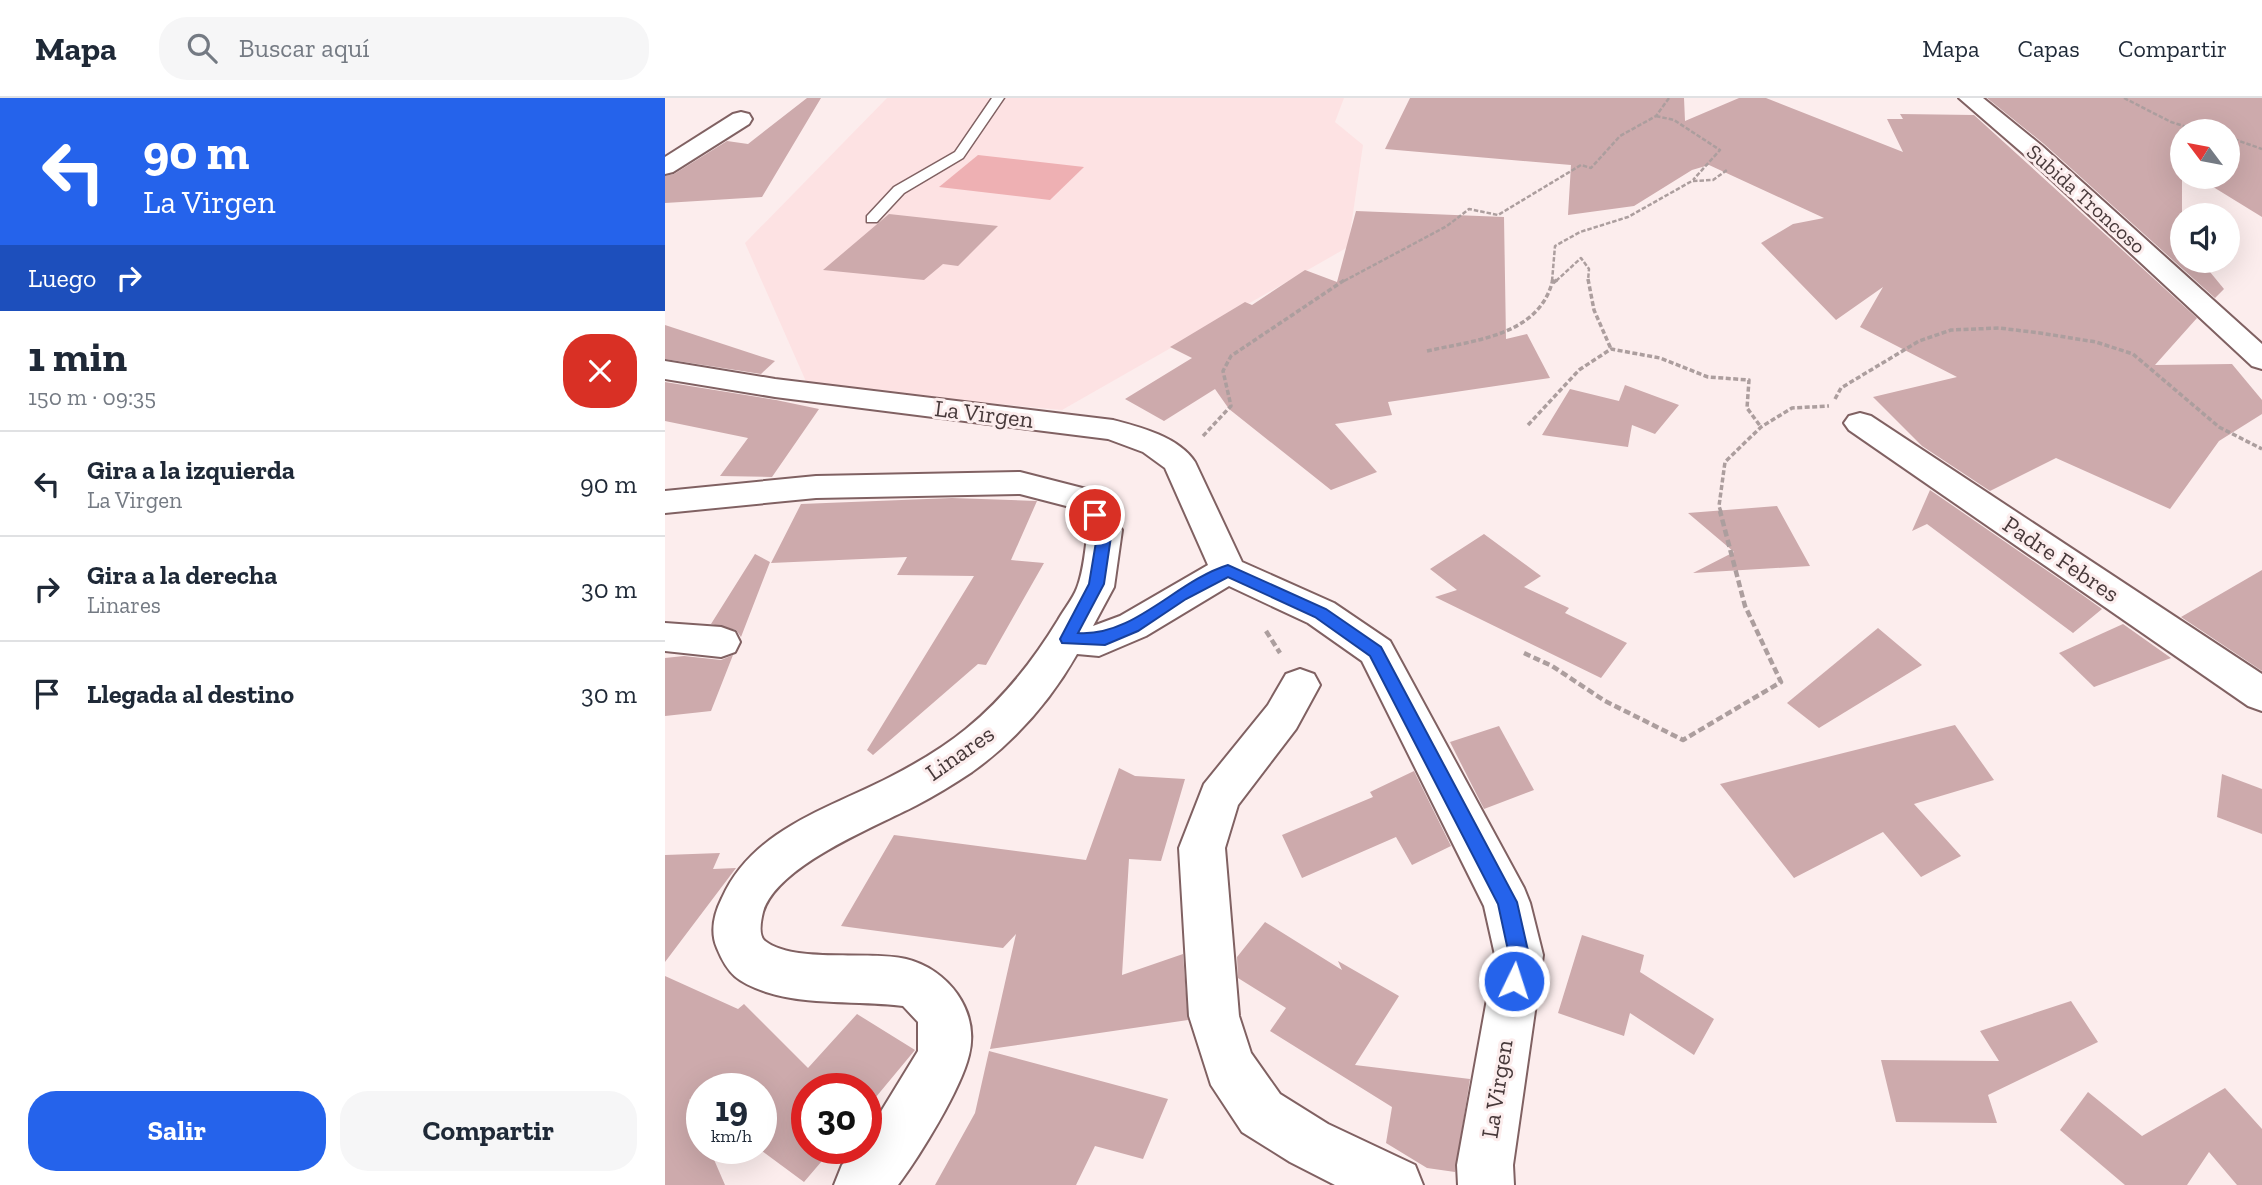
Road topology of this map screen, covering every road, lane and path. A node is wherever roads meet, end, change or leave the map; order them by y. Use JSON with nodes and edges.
{"nodes":[{"id":1,"x":998,"y":98,"type":"edge"},
{"id":2,"x":1669,"y":98,"type":"edge"},
{"id":3,"x":1970,"y":98,"type":"edge"},
{"id":4,"x":2124,"y":98,"type":"edge"},
{"id":5,"x":1656,"y":116,"type":"junction"},
{"id":6,"x":741,"y":118,"type":"dead end"},
{"id":7,"x":2170,"y":121,"type":"edge"},
{"id":8,"x":2240,"y":141,"type":"edge"},
{"id":9,"x":2262,"y":149,"type":"edge"},
{"id":10,"x":665,"y":167,"type":"edge"},
{"id":11,"x":1727,"y":170,"type":"dead end"},
{"id":12,"x":1692,"y":180,"type":"junction"},
{"id":13,"x":872,"y":219,"type":"dead end"},
{"id":14,"x":1552,"y":283,"type":"junction"},
{"id":15,"x":1611,"y":349,"type":"junction"},
{"id":16,"x":1427,"y":351,"type":"dead end"},
{"id":17,"x":2262,"y":360,"type":"edge"},
{"id":18,"x":665,"y":370,"type":"edge"},
{"id":19,"x":1845,"y":414,"type":"junction"},
{"id":20,"x":1528,"y":425,"type":"dead end"},
{"id":21,"x":1761,"y":427,"type":"junction"},
{"id":22,"x":2262,"y":449,"type":"edge"},
{"id":23,"x":1179,"y":462,"type":"junction"},
{"id":24,"x":665,"y":502,"type":"edge"},
{"id":25,"x":1228,"y":570,"type":"junction"},
{"id":26,"x":1304,"y":605,"type":"junction"},
{"id":27,"x":665,"y":637,"type":"edge"},
{"id":28,"x":1067,"y":639,"type":"junction"},
{"id":29,"x":721,"y":642,"type":"dead end"},
{"id":30,"x":1524,"y":653,"type":"dead end"},
{"id":31,"x":1300,"y":685,"type":"joint"},
{"id":32,"x":2262,"y":695,"type":"edge"},
{"id":33,"x":862,"y":1185,"type":"edge"},
{"id":34,"x":1395,"y":1185,"type":"edge"},
{"id":35,"x":1486,"y":1185,"type":"edge"}],
"edges":[{"from":1,"to":13,"type":"lane"},
{"from":2,"to":5,"type":"path"},
{"from":3,"to":17,"type":"street","name":"Subida Troncoso"},
{"from":4,"to":7,"type":"path"},
{"from":5,"to":12,"type":"path"},
{"from":5,"to":23,"type":"path"},
{"from":6,"to":10,"type":"street"},
{"from":8,"to":9,"type":"path"},
{"from":11,"to":12,"type":"path"},
{"from":12,"to":14,"type":"path"},
{"from":14,"to":15,"type":"path"},
{"from":14,"to":16,"type":"path"},
{"from":15,"to":20,"type":"path"},
{"from":15,"to":21,"type":"path"},
{"from":18,"to":23,"type":"street","name":"La Virgen"},
{"from":19,"to":21,"type":"path"},
{"from":19,"to":22,"type":"path"},
{"from":19,"to":32,"type":"street","name":"Padre Febres"},
{"from":21,"to":30,"type":"path"},
{"from":23,"to":25,"type":"street"},
{"from":24,"to":28,"type":"street","name":"Linares"},
{"from":25,"to":26,"type":"street","name":"La Virgen"},
{"from":25,"to":28,"type":"street"},
{"from":26,"to":31,"type":"path"},
{"from":26,"to":35,"type":"street","name":"La Virgen"},
{"from":27,"to":29,"type":"street"},
{"from":28,"to":33,"type":"street","name":"Linares"},
{"from":31,"to":34,"type":"street"}]}
